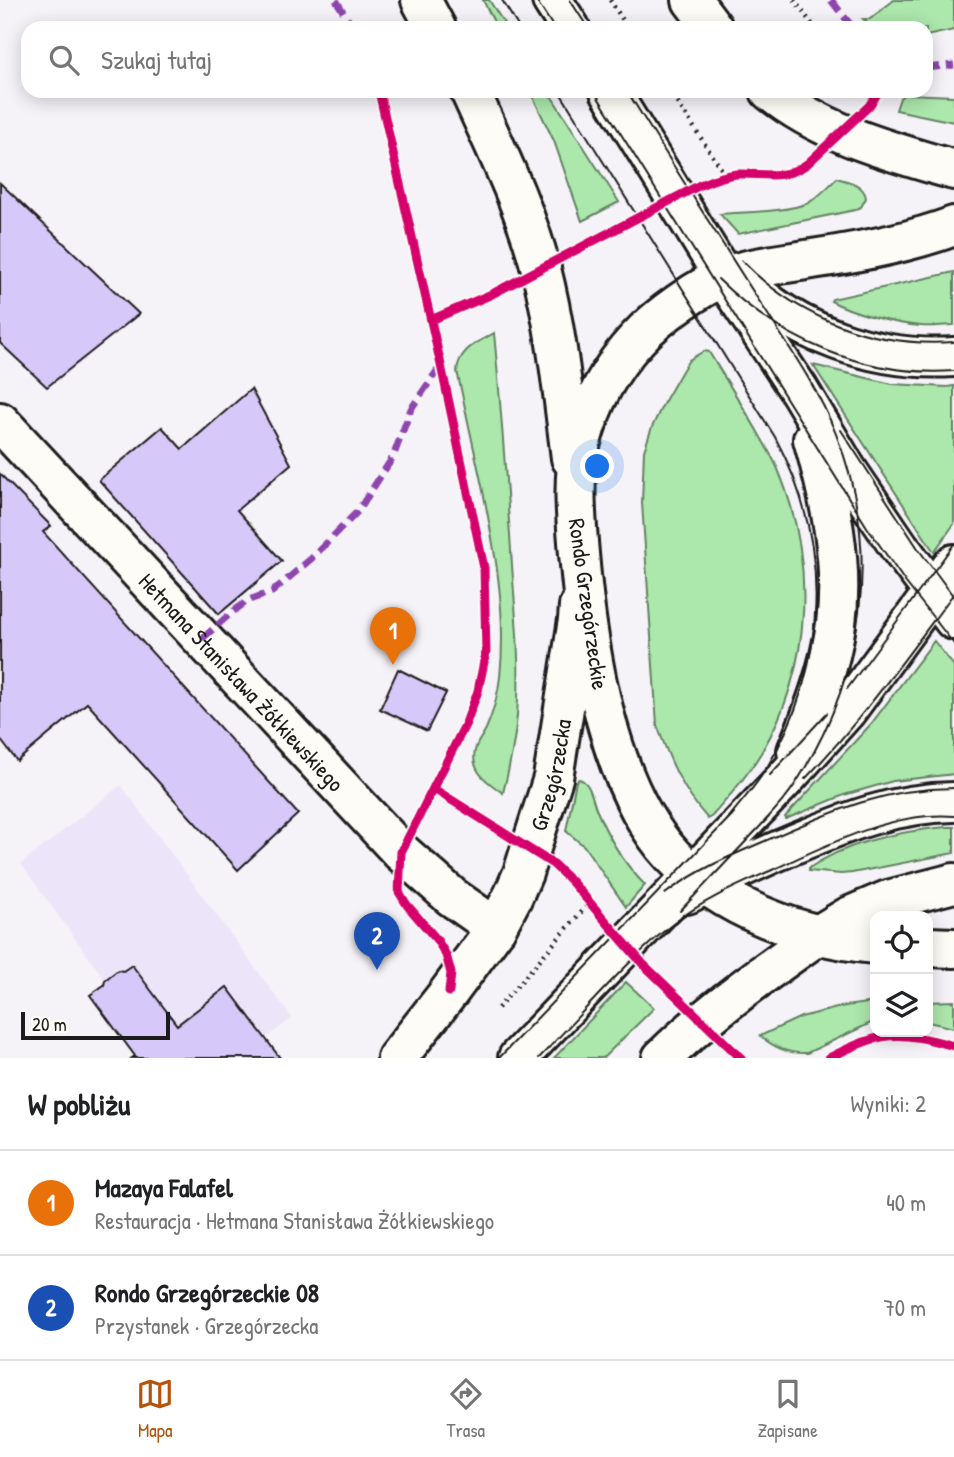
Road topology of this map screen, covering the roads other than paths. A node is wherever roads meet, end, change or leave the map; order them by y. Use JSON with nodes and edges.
{"nodes":[{"id":1,"x":421,"y":0,"type":"edge"},
{"id":2,"x":552,"y":0,"type":"edge"},
{"id":3,"x":692,"y":0,"type":"edge"},
{"id":4,"x":432,"y":21,"type":"edge"},
{"id":5,"x":566,"y":21,"type":"edge"},
{"id":6,"x":708,"y":21,"type":"edge"},
{"id":7,"x":473,"y":98,"type":"edge"},
{"id":8,"x":614,"y":98,"type":"edge"},
{"id":9,"x":779,"y":98,"type":"edge"},
{"id":10,"x":954,"y":170,"type":"edge"},
{"id":11,"x":954,"y":226,"type":"edge"},
{"id":12,"x":729,"y":275,"type":"junction"},
{"id":13,"x":954,"y":357,"type":"edge"},
{"id":14,"x":799,"y":390,"type":"junction"},
{"id":15,"x":0,"y":422,"type":"edge"},
{"id":16,"x":574,"y":492,"type":"junction"},
{"id":17,"x":581,"y":575,"type":"junction"},
{"id":18,"x":947,"y":592,"type":"edge"},
{"id":19,"x":784,"y":780,"type":"junction"},
{"id":20,"x":954,"y":802,"type":"edge"},
{"id":21,"x":700,"y":879,"type":"junction"},
{"id":22,"x":954,"y":883,"type":"edge"},
{"id":23,"x":496,"y":928,"type":"junction"},
{"id":24,"x":818,"y":935,"type":"junction"},
{"id":25,"x":870,"y":944,"type":"edge"},
{"id":26,"x":933,"y":947,"type":"edge"},
{"id":27,"x":954,"y":948,"type":"edge"},
{"id":28,"x":397,"y":1058,"type":"edge"},
{"id":29,"x":518,"y":1058,"type":"edge"},
{"id":30,"x":662,"y":1058,"type":"edge"}],
"edges":[{"from":1,"to":4,"type":"main road"},
{"from":2,"to":5,"type":"main road"},
{"from":3,"to":6,"type":"main road"},
{"from":7,"to":16,"type":"main road"},
{"from":8,"to":12,"type":"main road"},
{"from":9,"to":10,"type":"main road"},
{"from":11,"to":12,"type":"main road","name":"Rondo Grzegórzeckie"},
{"from":12,"to":13,"type":"main road"},
{"from":12,"to":14,"type":"main road"},
{"from":12,"to":16,"type":"main road","name":"Rondo Grzegórzeckie"},
{"from":14,"to":18,"type":"main road"},
{"from":14,"to":19,"type":"main road"},
{"from":15,"to":23,"type":"main road","name":"Hetmana Stanisława Żółkiewskiego"},
{"from":16,"to":17,"type":"main road","name":"Rondo Grzegórzeckie"},
{"from":17,"to":21,"type":"main road","name":"Rondo Grzegórzeckie"},
{"from":17,"to":23,"type":"main road","name":"Grzegórzecka"},
{"from":18,"to":19,"type":"main road"},
{"from":19,"to":21,"type":"main road"},
{"from":20,"to":21,"type":"main road"},
{"from":21,"to":24,"type":"main road","name":"Rondo Grzegórzeckie"},
{"from":21,"to":29,"type":"main road"},
{"from":22,"to":24,"type":"main road"},
{"from":23,"to":28,"type":"main road","name":"Grzegórzecka"},
{"from":24,"to":25,"type":"main road","name":"Rondo Grzegórzeckie"},
{"from":24,"to":30,"type":"main road"},
{"from":26,"to":27,"type":"main road"}]}
